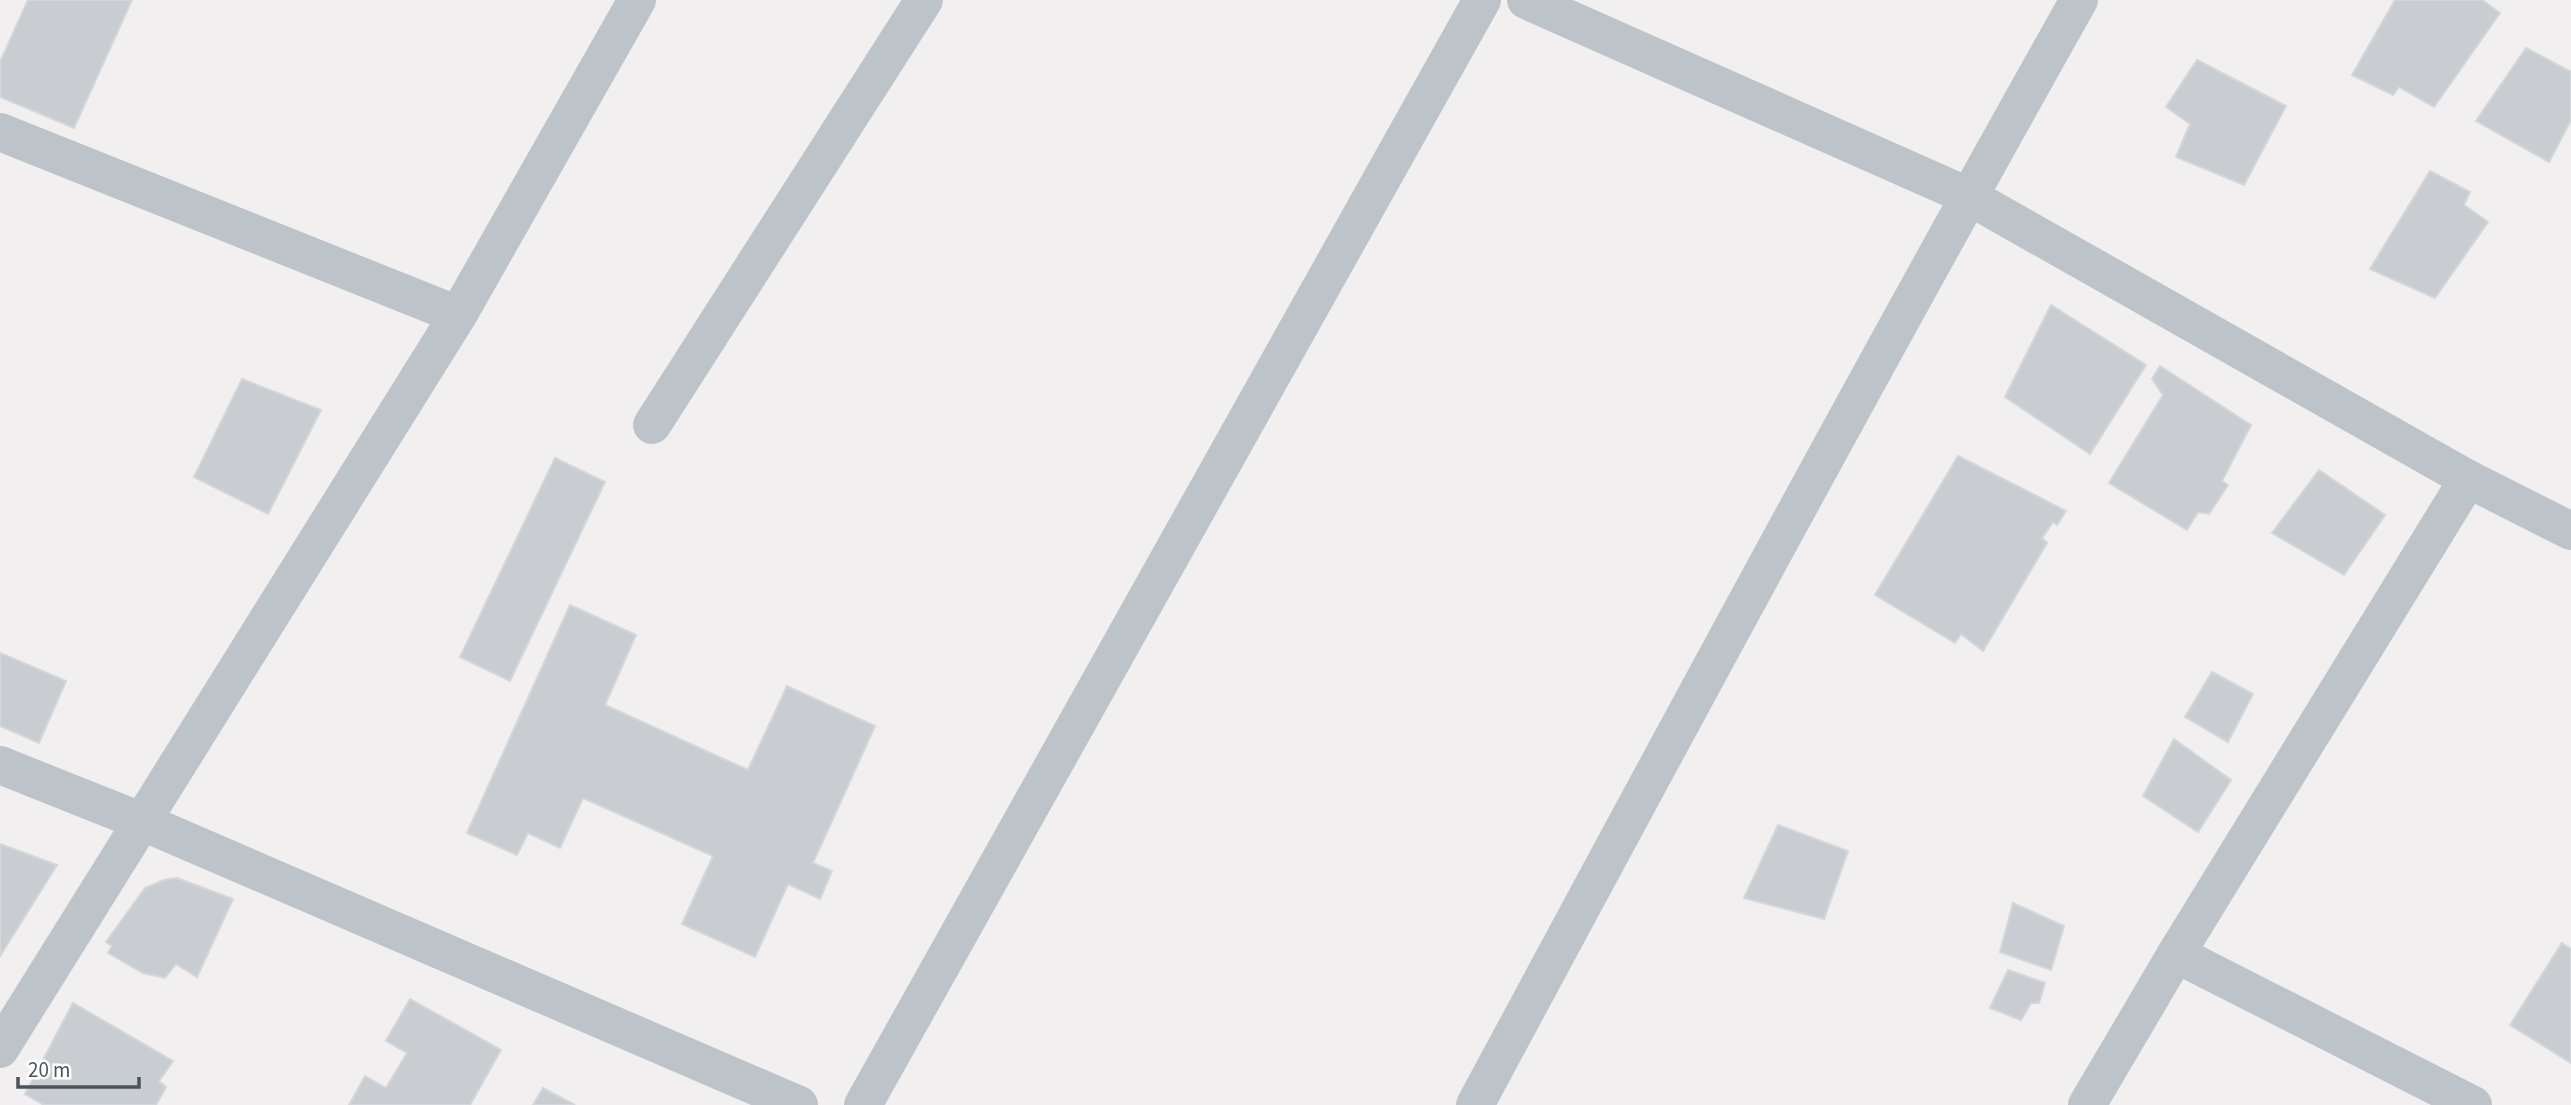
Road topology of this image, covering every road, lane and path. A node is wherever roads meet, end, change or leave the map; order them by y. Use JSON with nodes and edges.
{"nodes":[{"id":1,"x":637,"y":0,"type":"edge"},
{"id":2,"x":925,"y":0,"type":"edge"},
{"id":3,"x":1482,"y":0,"type":"edge"},
{"id":4,"x":1526,"y":0,"type":"edge"},
{"id":5,"x":2079,"y":0,"type":"edge"},
{"id":6,"x":0,"y":132,"type":"edge"},
{"id":7,"x":1968,"y":196,"type":"junction"},
{"id":8,"x":458,"y":315,"type":"junction"},
{"id":9,"x":652,"y":425,"type":"dead end"},
{"id":10,"x":2468,"y":479,"type":"junction"},
{"id":11,"x":2571,"y":531,"type":"edge"},
{"id":12,"x":0,"y":765,"type":"edge"},
{"id":13,"x":143,"y":822,"type":"junction"},
{"id":14,"x":2176,"y":954,"type":"junction"},
{"id":15,"x":0,"y":1049,"type":"edge"},
{"id":16,"x":799,"y":1105,"type":"edge"},
{"id":17,"x":863,"y":1105,"type":"edge"},
{"id":18,"x":1475,"y":1105,"type":"edge"},
{"id":19,"x":2087,"y":1105,"type":"edge"},
{"id":20,"x":2473,"y":1105,"type":"edge"}],
"edges":[{"from":1,"to":8,"type":"street"},
{"from":2,"to":9,"type":"street"},
{"from":3,"to":17,"type":"street"},
{"from":4,"to":7,"type":"street"},
{"from":5,"to":7,"type":"street"},
{"from":6,"to":8,"type":"street"},
{"from":7,"to":10,"type":"street"},
{"from":7,"to":18,"type":"street"},
{"from":8,"to":13,"type":"street"},
{"from":10,"to":11,"type":"street"},
{"from":10,"to":14,"type":"street"},
{"from":12,"to":13,"type":"street"},
{"from":13,"to":15,"type":"street"},
{"from":13,"to":16,"type":"street"},
{"from":14,"to":19,"type":"street"},
{"from":14,"to":20,"type":"street"}]}
